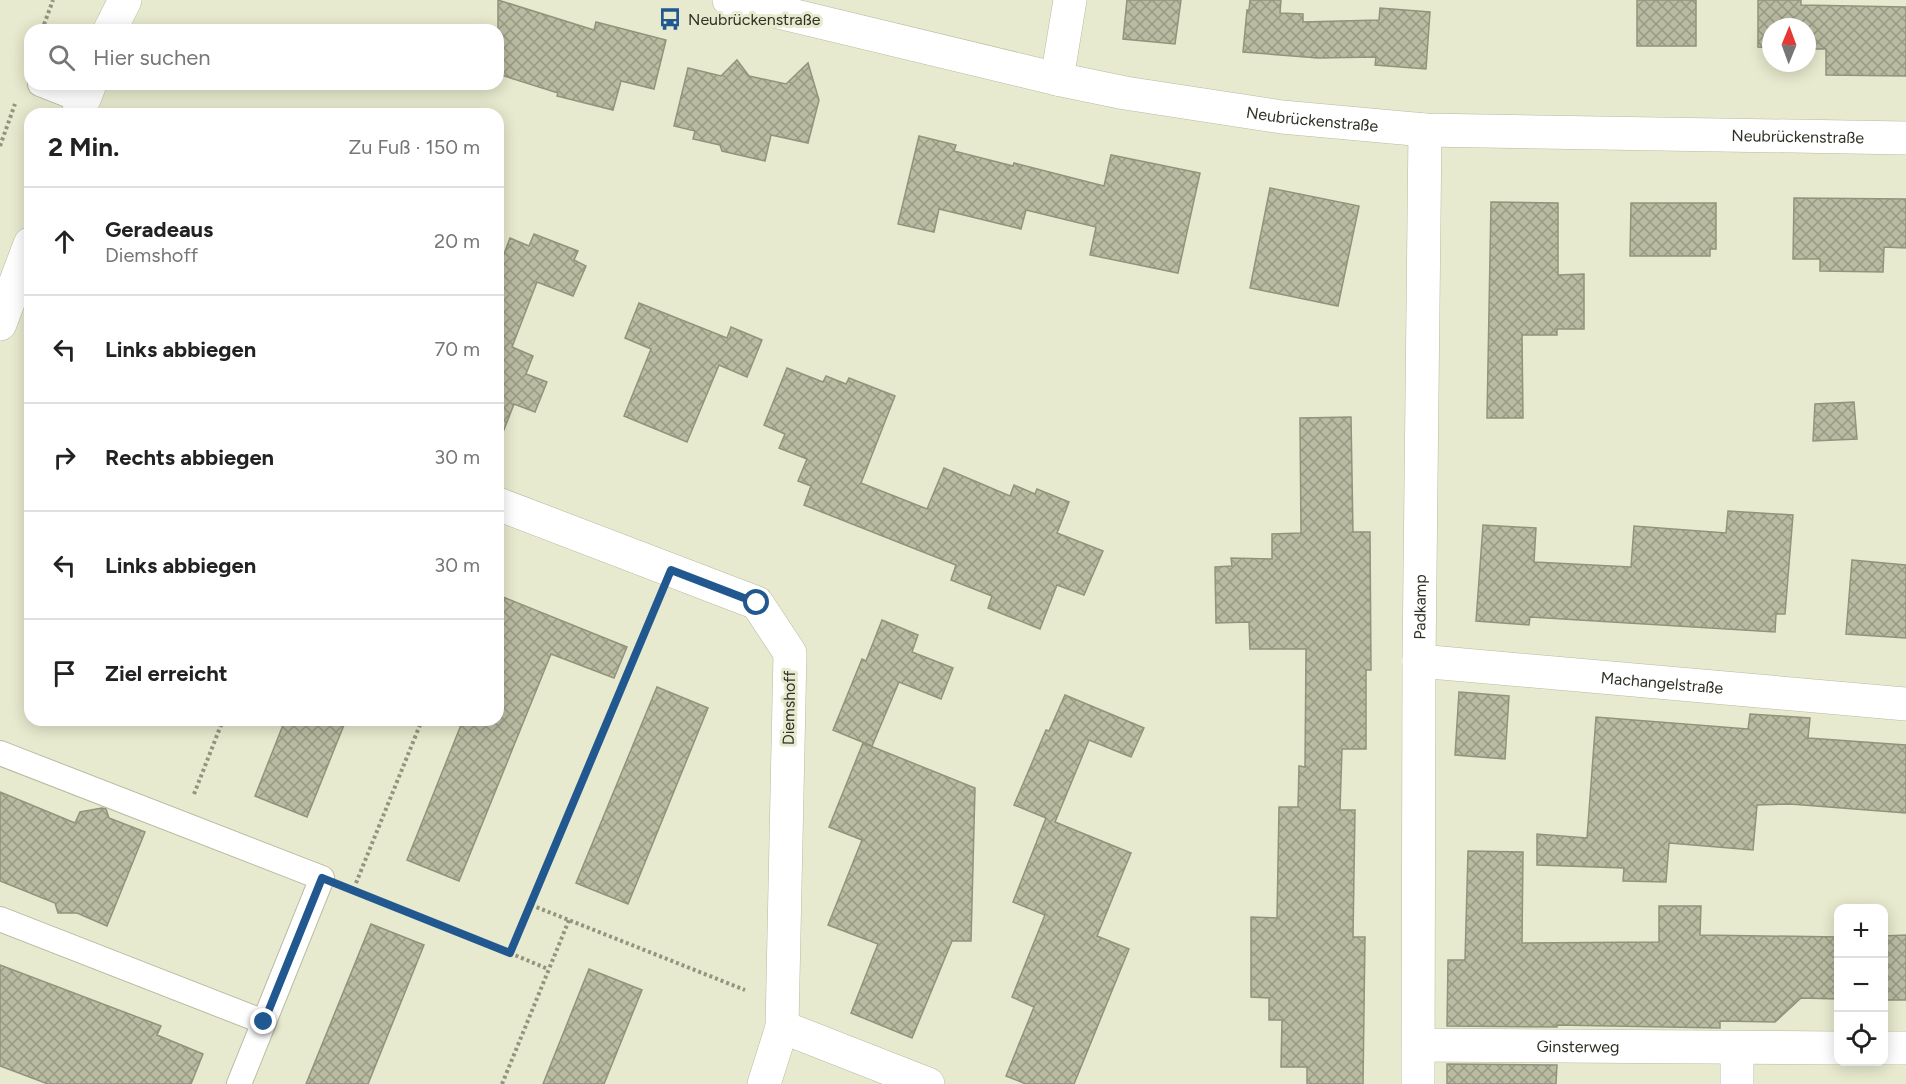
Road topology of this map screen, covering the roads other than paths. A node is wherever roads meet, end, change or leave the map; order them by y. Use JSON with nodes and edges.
{"nodes":[{"id":1,"x":125,"y":0,"type":"edge"},
{"id":2,"x":729,"y":0,"type":"edge"},
{"id":3,"x":1070,"y":0,"type":"edge"},
{"id":4,"x":113,"y":24,"type":"edge"},
{"id":5,"x":1057,"y":79,"type":"junction"},
{"id":6,"x":57,"y":90,"type":"edge"},
{"id":7,"x":84,"y":100,"type":"edge"},
{"id":8,"x":1425,"y":130,"type":"junction"},
{"id":9,"x":1906,"y":138,"type":"edge"},
{"id":10,"x":24,"y":268,"type":"edge"},
{"id":11,"x":11,"y":321,"type":"edge"},
{"id":12,"x":504,"y":506,"type":"edge"},
{"id":13,"x":1419,"y":661,"type":"junction"},
{"id":14,"x":1906,"y":704,"type":"edge"},
{"id":15,"x":0,"y":753,"type":"edge"},
{"id":16,"x":0,"y":919,"type":"edge"},
{"id":17,"x":782,"y":1016,"type":"junction"},
{"id":18,"x":264,"y":1022,"type":"junction"},
{"id":19,"x":1419,"y":1045,"type":"junction"},
{"id":20,"x":1737,"y":1048,"type":"junction"},
{"id":21,"x":1834,"y":1048,"type":"edge"},
{"id":22,"x":1888,"y":1048,"type":"edge"},
{"id":23,"x":1906,"y":1048,"type":"edge"},
{"id":24,"x":239,"y":1084,"type":"edge"},
{"id":25,"x":764,"y":1084,"type":"edge"},
{"id":26,"x":928,"y":1084,"type":"edge"},
{"id":27,"x":1418,"y":1084,"type":"edge"},
{"id":28,"x":1737,"y":1084,"type":"edge"}],
"edges":[{"from":1,"to":4,"type":"street"},
{"from":2,"to":5,"type":"street","name":"Neubrückenstraße"},
{"from":3,"to":5,"type":"street"},
{"from":5,"to":8,"type":"street","name":"Neubrückenstraße"},
{"from":6,"to":7,"type":"lane"},
{"from":8,"to":9,"type":"street","name":"Neubrückenstraße"},
{"from":8,"to":13,"type":"street","name":"Padkamp"},
{"from":10,"to":11,"type":"street"},
{"from":12,"to":17,"type":"street","name":"Diemshoff"},
{"from":13,"to":14,"type":"street","name":"Machangelstraße"},
{"from":13,"to":19,"type":"street","name":"Padkamp"},
{"from":15,"to":18,"type":"lane"},
{"from":16,"to":18,"type":"lane"},
{"from":17,"to":25,"type":"street","name":"Diemshoff"},
{"from":17,"to":26,"type":"street"},
{"from":18,"to":24,"type":"lane"},
{"from":19,"to":20,"type":"street","name":"Ginsterweg"},
{"from":19,"to":27,"type":"street","name":"Padkamp"},
{"from":20,"to":21,"type":"street","name":"Ginsterweg"},
{"from":20,"to":28,"type":"street"},
{"from":22,"to":23,"type":"street"}]}
